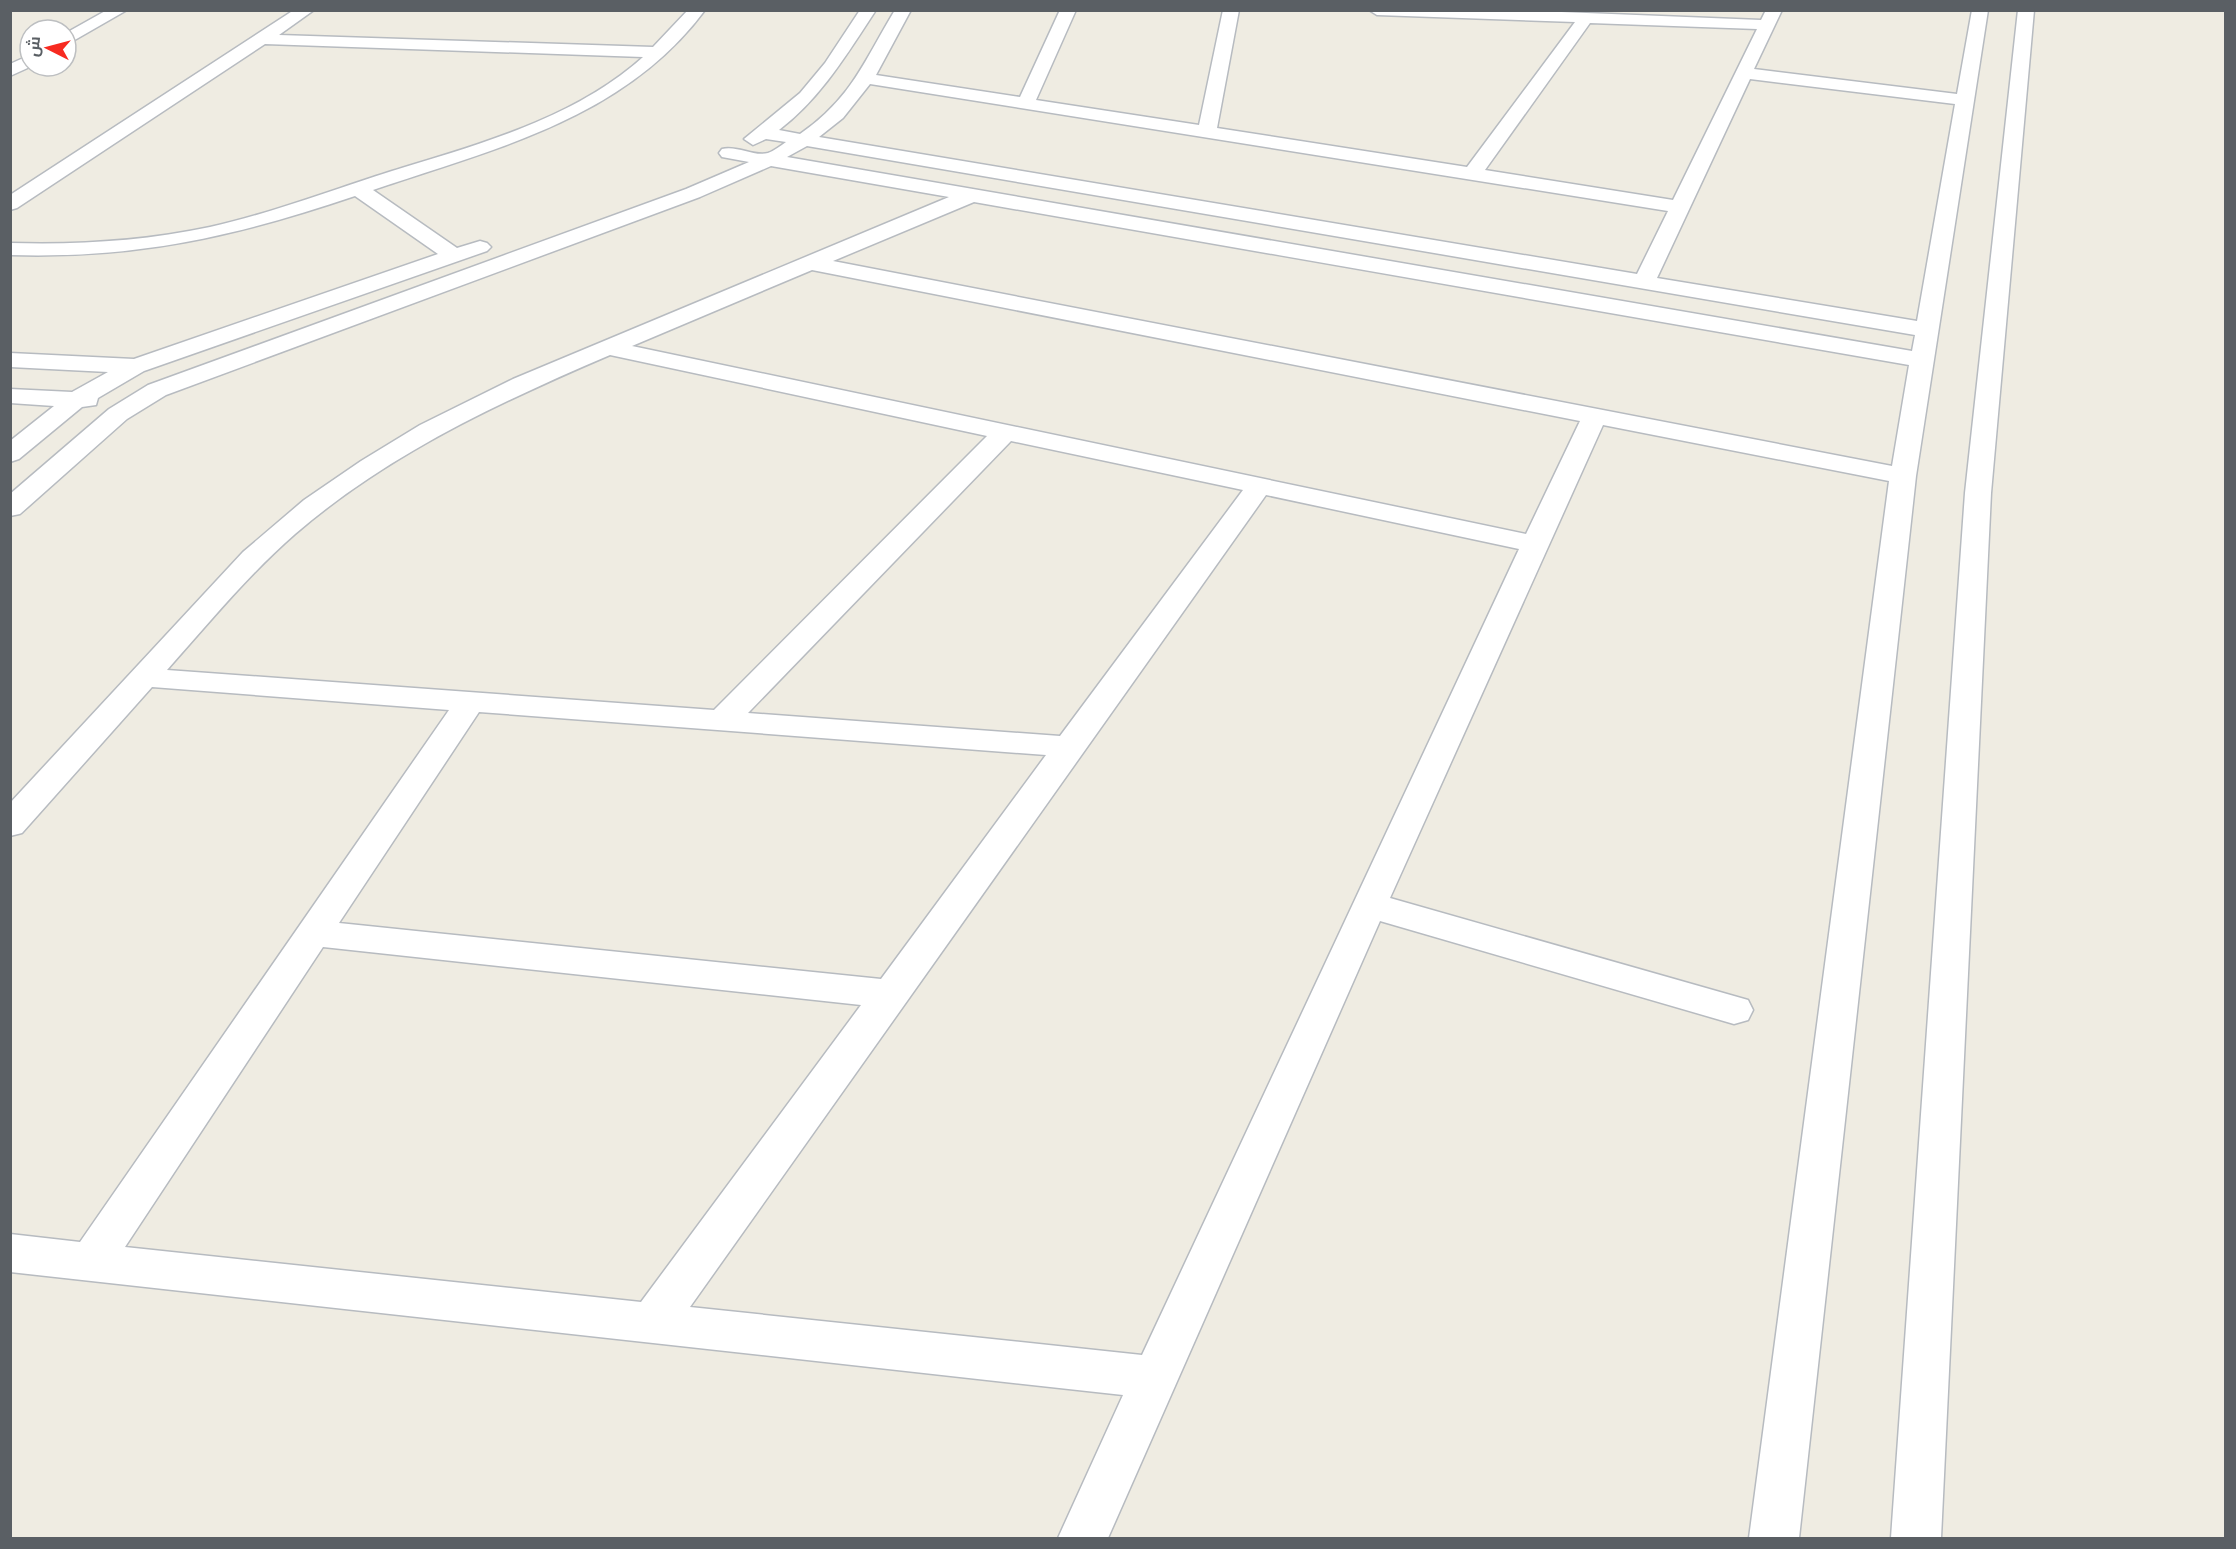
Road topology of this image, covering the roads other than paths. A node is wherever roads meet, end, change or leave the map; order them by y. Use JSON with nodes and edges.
{"nodes":[{"id":1,"x":119,"y":10,"type":"edge"},
{"id":2,"x":306,"y":10,"type":"edge"},
{"id":3,"x":697,"y":10,"type":"edge"},
{"id":4,"x":868,"y":10,"type":"edge"},
{"id":5,"x":903,"y":10,"type":"edge"},
{"id":6,"x":1068,"y":10,"type":"edge"},
{"id":7,"x":1231,"y":10,"type":"edge"},
{"id":8,"x":1377,"y":10,"type":"edge"},
{"id":9,"x":1980,"y":10,"type":"edge"},
{"id":10,"x":2026,"y":10,"type":"edge"},
{"id":11,"x":1586,"y":18,"type":"junction"},
{"id":12,"x":1770,"y":18,"type":"edge"},
{"id":13,"x":78,"y":33,"type":"edge"},
{"id":14,"x":262,"y":39,"type":"junction"},
{"id":15,"x":656,"y":52,"type":"junction"},
{"id":16,"x":1744,"y":73,"type":"junction"},
{"id":17,"x":865,"y":78,"type":"junction"},
{"id":18,"x":1965,"y":100,"type":"junction"},
{"id":19,"x":1026,"y":103,"type":"junction"},
{"id":20,"x":1207,"y":132,"type":"junction"},
{"id":21,"x":763,"y":133,"type":"junction"},
{"id":22,"x":803,"y":140,"type":"junction"},
{"id":23,"x":767,"y":160,"type":"junction"},
{"id":24,"x":1472,"y":174,"type":"junction"},
{"id":25,"x":681,"y":175,"type":"dead end"},
{"id":26,"x":357,"y":188,"type":"junction"},
{"id":27,"x":972,"y":195,"type":"junction"},
{"id":28,"x":10,"y":204,"type":"edge"},
{"id":29,"x":1680,"y":207,"type":"junction"},
{"id":30,"x":570,"y":216,"type":"dead end"},
{"id":31,"x":496,"y":242,"type":"dead end"},
{"id":32,"x":10,"y":249,"type":"edge"},
{"id":33,"x":454,"y":256,"type":"junction"},
{"id":34,"x":810,"y":263,"type":"junction"},
{"id":35,"x":1644,"y":282,"type":"junction"},
{"id":36,"x":1924,"y":345,"type":"junction"},
{"id":37,"x":608,"y":348,"type":"junction"},
{"id":38,"x":10,"y":360,"type":"edge"},
{"id":39,"x":136,"y":366,"type":"junction"},
{"id":40,"x":208,"y":369,"type":"junction"},
{"id":41,"x":10,"y":396,"type":"edge"},
{"id":42,"x":75,"y":400,"type":"junction"},
{"id":43,"x":134,"y":402,"type":"junction"},
{"id":44,"x":1595,"y":415,"type":"junction"},
{"id":45,"x":1005,"y":432,"type":"junction"},
{"id":46,"x":10,"y":454,"type":"edge"},
{"id":47,"x":1903,"y":476,"type":"junction"},
{"id":48,"x":1259,"y":486,"type":"junction"},
{"id":49,"x":10,"y":508,"type":"edge"},
{"id":50,"x":1536,"y":544,"type":"junction"},
{"id":51,"x":144,"y":677,"type":"junction"},
{"id":52,"x":470,"y":702,"type":"junction"},
{"id":53,"x":722,"y":721,"type":"junction"},
{"id":54,"x":1070,"y":747,"type":"junction"},
{"id":55,"x":10,"y":825,"type":"edge"},
{"id":56,"x":1369,"y":905,"type":"junction"},
{"id":57,"x":313,"y":933,"type":"junction"},
{"id":58,"x":892,"y":994,"type":"junction"},
{"id":59,"x":1734,"y":1010,"type":"dead end"},
{"id":60,"x":10,"y":1252,"type":"edge"},
{"id":61,"x":91,"y":1261,"type":"junction"},
{"id":62,"x":653,"y":1323,"type":"junction"},
{"id":63,"x":1156,"y":1378,"type":"junction"},
{"id":64,"x":1083,"y":1539,"type":"edge"},
{"id":65,"x":1774,"y":1539,"type":"edge"},
{"id":66,"x":1916,"y":1539,"type":"edge"}],
"edges":[{"from":1,"to":13,"type":"street"},
{"from":2,"to":14,"type":"street"},
{"from":3,"to":15,"type":"street"},
{"from":4,"to":21,"type":"street"},
{"from":5,"to":17,"type":"street"},
{"from":6,"to":19,"type":"street"},
{"from":7,"to":20,"type":"street"},
{"from":8,"to":11,"type":"street"},
{"from":9,"to":18,"type":"street"},
{"from":10,"to":66,"type":"street"},
{"from":11,"to":12,"type":"street"},
{"from":11,"to":24,"type":"street"},
{"from":12,"to":16,"type":"street"},
{"from":14,"to":15,"type":"street"},
{"from":14,"to":28,"type":"street"},
{"from":15,"to":26,"type":"street"},
{"from":16,"to":18,"type":"street"},
{"from":16,"to":29,"type":"street"},
{"from":17,"to":19,"type":"street"},
{"from":17,"to":22,"type":"street"},
{"from":18,"to":36,"type":"street"},
{"from":19,"to":20,"type":"street"},
{"from":20,"to":24,"type":"street"},
{"from":21,"to":22,"type":"street"},
{"from":21,"to":23,"type":"street"},
{"from":22,"to":23,"type":"street"},
{"from":22,"to":35,"type":"street"},
{"from":23,"to":27,"type":"street"},
{"from":23,"to":40,"type":"street"},
{"from":24,"to":29,"type":"street"},
{"from":25,"to":30,"type":"street"},
{"from":26,"to":32,"type":"street"},
{"from":26,"to":33,"type":"street"},
{"from":27,"to":34,"type":"street"},
{"from":27,"to":36,"type":"street"},
{"from":29,"to":35,"type":"street"},
{"from":31,"to":33,"type":"street"},
{"from":33,"to":39,"type":"street"},
{"from":34,"to":37,"type":"street"},
{"from":34,"to":44,"type":"street"},
{"from":35,"to":36,"type":"street"},
{"from":36,"to":47,"type":"street"},
{"from":37,"to":45,"type":"street"},
{"from":37,"to":51,"type":"street"},
{"from":38,"to":39,"type":"street"},
{"from":39,"to":40,"type":"street"},
{"from":39,"to":42,"type":"street"},
{"from":40,"to":43,"type":"street"},
{"from":41,"to":42,"type":"street"},
{"from":42,"to":43,"type":"street"},
{"from":42,"to":46,"type":"street"},
{"from":43,"to":49,"type":"street"},
{"from":44,"to":47,"type":"street"},
{"from":44,"to":50,"type":"street"},
{"from":45,"to":48,"type":"street"},
{"from":45,"to":53,"type":"street"},
{"from":47,"to":65,"type":"street"},
{"from":48,"to":50,"type":"street"},
{"from":48,"to":54,"type":"street"},
{"from":50,"to":56,"type":"street"},
{"from":51,"to":52,"type":"street"},
{"from":51,"to":55,"type":"street"},
{"from":52,"to":53,"type":"street"},
{"from":52,"to":57,"type":"street"},
{"from":53,"to":54,"type":"street"},
{"from":54,"to":58,"type":"street"},
{"from":56,"to":59,"type":"street"},
{"from":56,"to":63,"type":"street"},
{"from":57,"to":58,"type":"street"},
{"from":57,"to":61,"type":"street"},
{"from":58,"to":62,"type":"street"},
{"from":60,"to":61,"type":"street"},
{"from":61,"to":62,"type":"street"},
{"from":62,"to":63,"type":"street"},
{"from":63,"to":64,"type":"street"}]}
